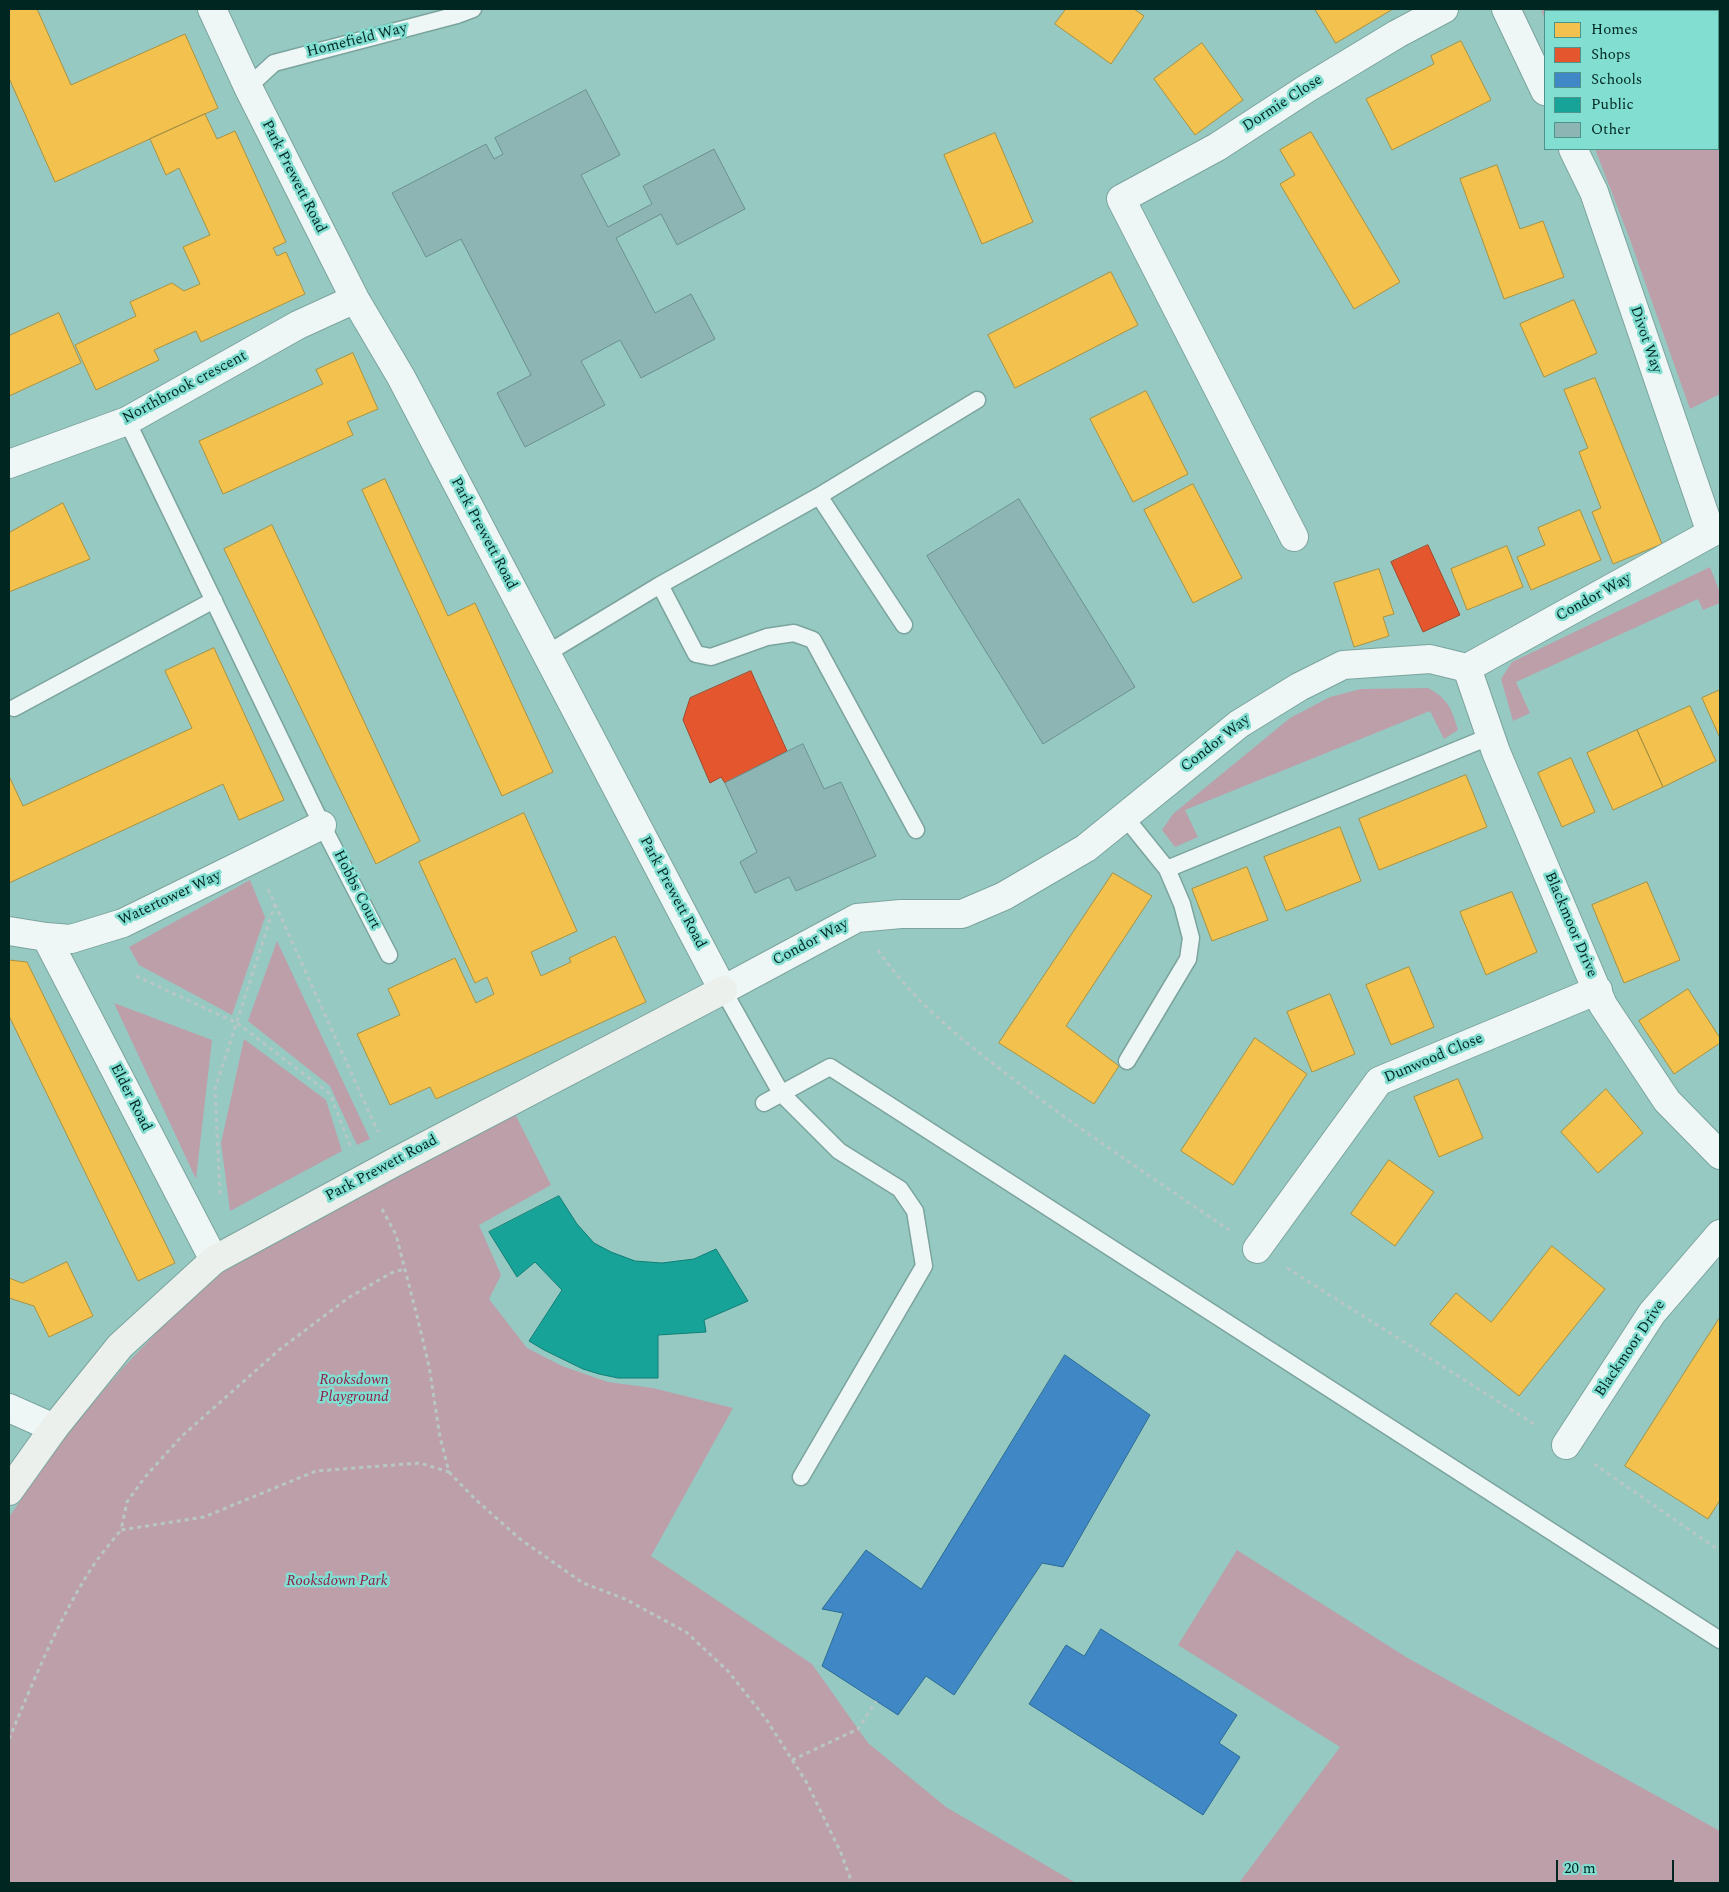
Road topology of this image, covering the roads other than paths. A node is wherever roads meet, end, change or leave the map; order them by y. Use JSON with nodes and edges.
{"nodes":[{"id":1,"x":212,"y":9,"type":"edge"},
{"id":2,"x":473,"y":9,"type":"edge"},
{"id":3,"x":1444,"y":9,"type":"edge"},
{"id":4,"x":1506,"y":9,"type":"edge"},
{"id":5,"x":248,"y":87,"type":"junction"},
{"id":6,"x":1544,"y":88,"type":"edge"},
{"id":7,"x":1574,"y":150,"type":"edge"},
{"id":8,"x":355,"y":299,"type":"junction"},
{"id":9,"x":977,"y":400,"type":"dead end"},
{"id":10,"x":127,"y":421,"type":"junction"},
{"id":11,"x":9,"y":464,"type":"edge"},
{"id":12,"x":819,"y":496,"type":"junction"},
{"id":13,"x":1715,"y":531,"type":"edge"},
{"id":14,"x":1294,"y":537,"type":"dead end"},
{"id":15,"x":660,"y":585,"type":"junction"},
{"id":16,"x":214,"y":600,"type":"junction"},
{"id":17,"x":904,"y":625,"type":"dead end"},
{"id":18,"x":546,"y":654,"type":"junction"},
{"id":19,"x":1467,"y":668,"type":"junction"},
{"id":20,"x":14,"y":708,"type":"dead end"},
{"id":21,"x":1491,"y":736,"type":"junction"},
{"id":22,"x":1125,"y":816,"type":"junction"},
{"id":23,"x":322,"y":825,"type":"junction"},
{"id":24,"x":916,"y":830,"type":"dead end"},
{"id":25,"x":1167,"y":869,"type":"junction"},
{"id":26,"x":9,"y":931,"type":"edge"},
{"id":27,"x":46,"y":937,"type":"junction"},
{"id":28,"x":389,"y":955,"type":"dead end"},
{"id":29,"x":723,"y":990,"type":"junction"},
{"id":30,"x":1598,"y":990,"type":"junction"},
{"id":31,"x":1127,"y":1061,"type":"dead end"},
{"id":32,"x":781,"y":1093,"type":"junction"},
{"id":33,"x":764,"y":1103,"type":"dead end"},
{"id":34,"x":1720,"y":1155,"type":"edge"},
{"id":35,"x":1720,"y":1234,"type":"edge"},
{"id":36,"x":1257,"y":1249,"type":"dead end"},
{"id":37,"x":214,"y":1260,"type":"junction"},
{"id":38,"x":9,"y":1408,"type":"edge"},
{"id":39,"x":54,"y":1428,"type":"junction"},
{"id":40,"x":1566,"y":1445,"type":"dead end"},
{"id":41,"x":802,"y":1477,"type":"dead end"},
{"id":42,"x":9,"y":1491,"type":"edge"},
{"id":43,"x":1720,"y":1640,"type":"edge"}],
"edges":[{"from":1,"to":5,"type":"street","name":"Park Prewett Road"},
{"from":2,"to":5,"type":"lane","name":"Homefield Way"},
{"from":3,"to":14,"type":"street","name":"Dormie Close"},
{"from":4,"to":6,"type":"street"},
{"from":5,"to":8,"type":"street","name":"Park Prewett Road"},
{"from":7,"to":13,"type":"street","name":"Divot Way"},
{"from":8,"to":10,"type":"street","name":"Northbrook crescent"},
{"from":8,"to":18,"type":"street","name":"Park Prewett Road"},
{"from":9,"to":12,"type":"lane"},
{"from":10,"to":11,"type":"street","name":"Northbrook crescent"},
{"from":10,"to":16,"type":"lane","name":"Hobbs Court"},
{"from":12,"to":15,"type":"lane"},
{"from":12,"to":17,"type":"lane"},
{"from":13,"to":19,"type":"street","name":"Condor Way"},
{"from":15,"to":18,"type":"lane"},
{"from":15,"to":24,"type":"lane"},
{"from":16,"to":20,"type":"lane"},
{"from":16,"to":23,"type":"lane","name":"Hobbs Court"},
{"from":18,"to":29,"type":"street","name":"Park Prewett Road"},
{"from":19,"to":21,"type":"street","name":"Blackmoor Drive"},
{"from":19,"to":22,"type":"street","name":"Condor Way"},
{"from":21,"to":25,"type":"lane"},
{"from":21,"to":30,"type":"street","name":"Blackmoor Drive"},
{"from":22,"to":25,"type":"lane"},
{"from":22,"to":29,"type":"street","name":"Condor Way"},
{"from":23,"to":27,"type":"street","name":"Watertower Way"},
{"from":23,"to":28,"type":"lane","name":"Hobbs Court"},
{"from":25,"to":31,"type":"lane"},
{"from":26,"to":27,"type":"street","name":"Watertower Way"},
{"from":27,"to":37,"type":"street","name":"Elder Road"},
{"from":29,"to":32,"type":"lane"},
{"from":29,"to":37,"type":"street","name":"Park Prewett Road"},
{"from":30,"to":34,"type":"street","name":"Blackmoor Drive"},
{"from":30,"to":36,"type":"street","name":"Dunwood Close"},
{"from":32,"to":33,"type":"lane"},
{"from":32,"to":41,"type":"lane"},
{"from":32,"to":43,"type":"lane"},
{"from":35,"to":40,"type":"street","name":"Blackmoor Drive"},
{"from":37,"to":39,"type":"street","name":"Park Prewett Road"},
{"from":38,"to":39,"type":"street"},
{"from":39,"to":42,"type":"street","name":"Park Prewett Road"}]}
